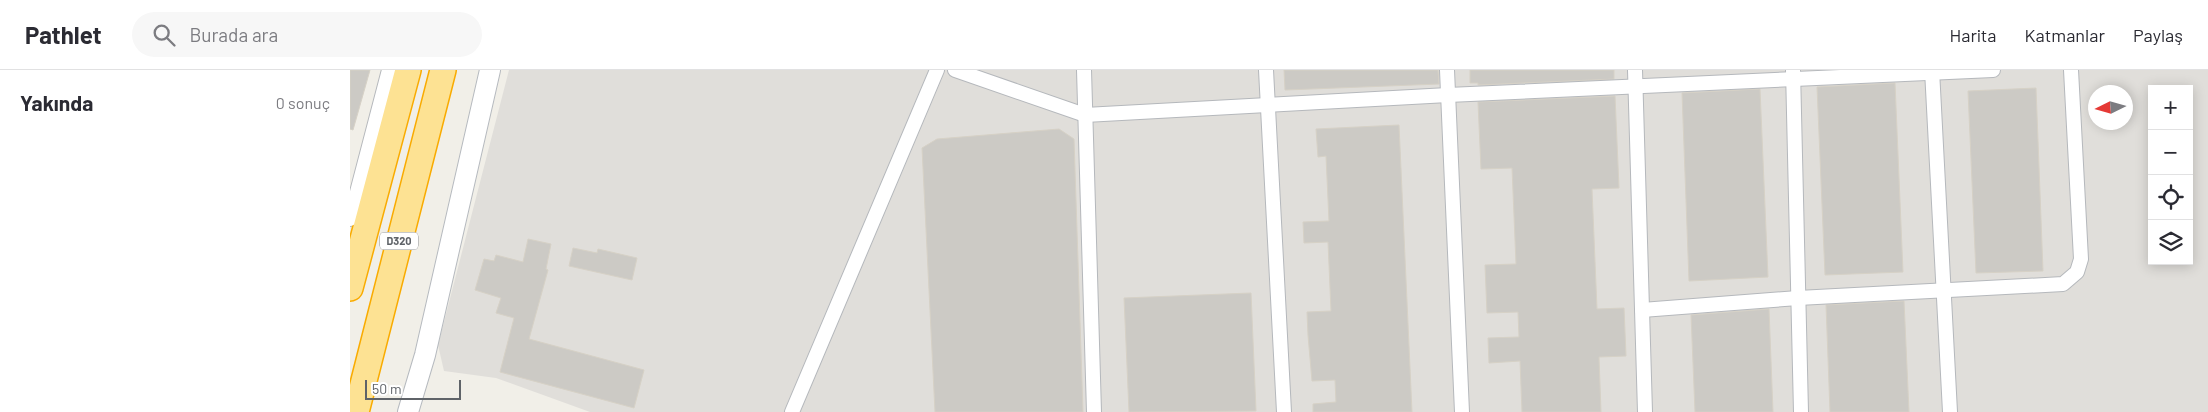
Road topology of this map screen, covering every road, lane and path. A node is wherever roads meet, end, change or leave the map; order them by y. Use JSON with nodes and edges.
{"nodes":[{"id":1,"x":389,"y":70,"type":"edge"},
{"id":2,"x":408,"y":70,"type":"edge"},
{"id":3,"x":443,"y":70,"type":"edge"},
{"id":4,"x":490,"y":70,"type":"edge"},
{"id":5,"x":937,"y":70,"type":"edge"},
{"id":6,"x":955,"y":70,"type":"edge"},
{"id":7,"x":1084,"y":70,"type":"edge"},
{"id":8,"x":1266,"y":70,"type":"edge"},
{"id":9,"x":1447,"y":70,"type":"edge"},
{"id":10,"x":1635,"y":70,"type":"edge"},
{"id":11,"x":1993,"y":70,"type":"edge"},
{"id":12,"x":2071,"y":70,"type":"edge"},
{"id":13,"x":1932,"y":71,"type":"edge"},
{"id":14,"x":1794,"y":75,"type":"edge"},
{"id":15,"x":1636,"y":86,"type":"junction"},
{"id":16,"x":1448,"y":95,"type":"junction"},
{"id":17,"x":1267,"y":104,"type":"junction"},
{"id":18,"x":1086,"y":115,"type":"junction"},
{"id":19,"x":350,"y":219,"type":"edge"},
{"id":20,"x":350,"y":288,"type":"edge"},
{"id":21,"x":1944,"y":290,"type":"junction"},
{"id":22,"x":1798,"y":298,"type":"junction"},
{"id":23,"x":1642,"y":310,"type":"junction"},
{"id":24,"x":356,"y":412,"type":"edge"},
{"id":25,"x":408,"y":412,"type":"edge"},
{"id":26,"x":792,"y":412,"type":"edge"},
{"id":27,"x":1094,"y":412,"type":"edge"},
{"id":28,"x":1284,"y":412,"type":"edge"},
{"id":29,"x":1462,"y":412,"type":"edge"},
{"id":30,"x":1645,"y":412,"type":"edge"},
{"id":31,"x":1801,"y":412,"type":"edge"},
{"id":32,"x":1950,"y":412,"type":"edge"}],
"edges":[{"from":1,"to":19,"type":"street"},
{"from":2,"to":20,"type":"highway","number":"D320"},
{"from":3,"to":24,"type":"highway","number":"D320"},
{"from":4,"to":25,"type":"street"},
{"from":5,"to":26,"type":"street"},
{"from":6,"to":18,"type":"street"},
{"from":7,"to":18,"type":"street"},
{"from":8,"to":17,"type":"street"},
{"from":9,"to":16,"type":"street"},
{"from":10,"to":15,"type":"street"},
{"from":11,"to":13,"type":"street"},
{"from":12,"to":21,"type":"street"},
{"from":13,"to":14,"type":"street"},
{"from":13,"to":21,"type":"street"},
{"from":14,"to":15,"type":"street"},
{"from":14,"to":22,"type":"street"},
{"from":15,"to":16,"type":"street"},
{"from":15,"to":23,"type":"street"},
{"from":16,"to":17,"type":"street"},
{"from":16,"to":29,"type":"street"},
{"from":17,"to":18,"type":"street"},
{"from":17,"to":28,"type":"street"},
{"from":18,"to":27,"type":"street"},
{"from":21,"to":22,"type":"street"},
{"from":21,"to":32,"type":"street"},
{"from":22,"to":23,"type":"street"},
{"from":22,"to":31,"type":"street"},
{"from":23,"to":30,"type":"street"}]}
